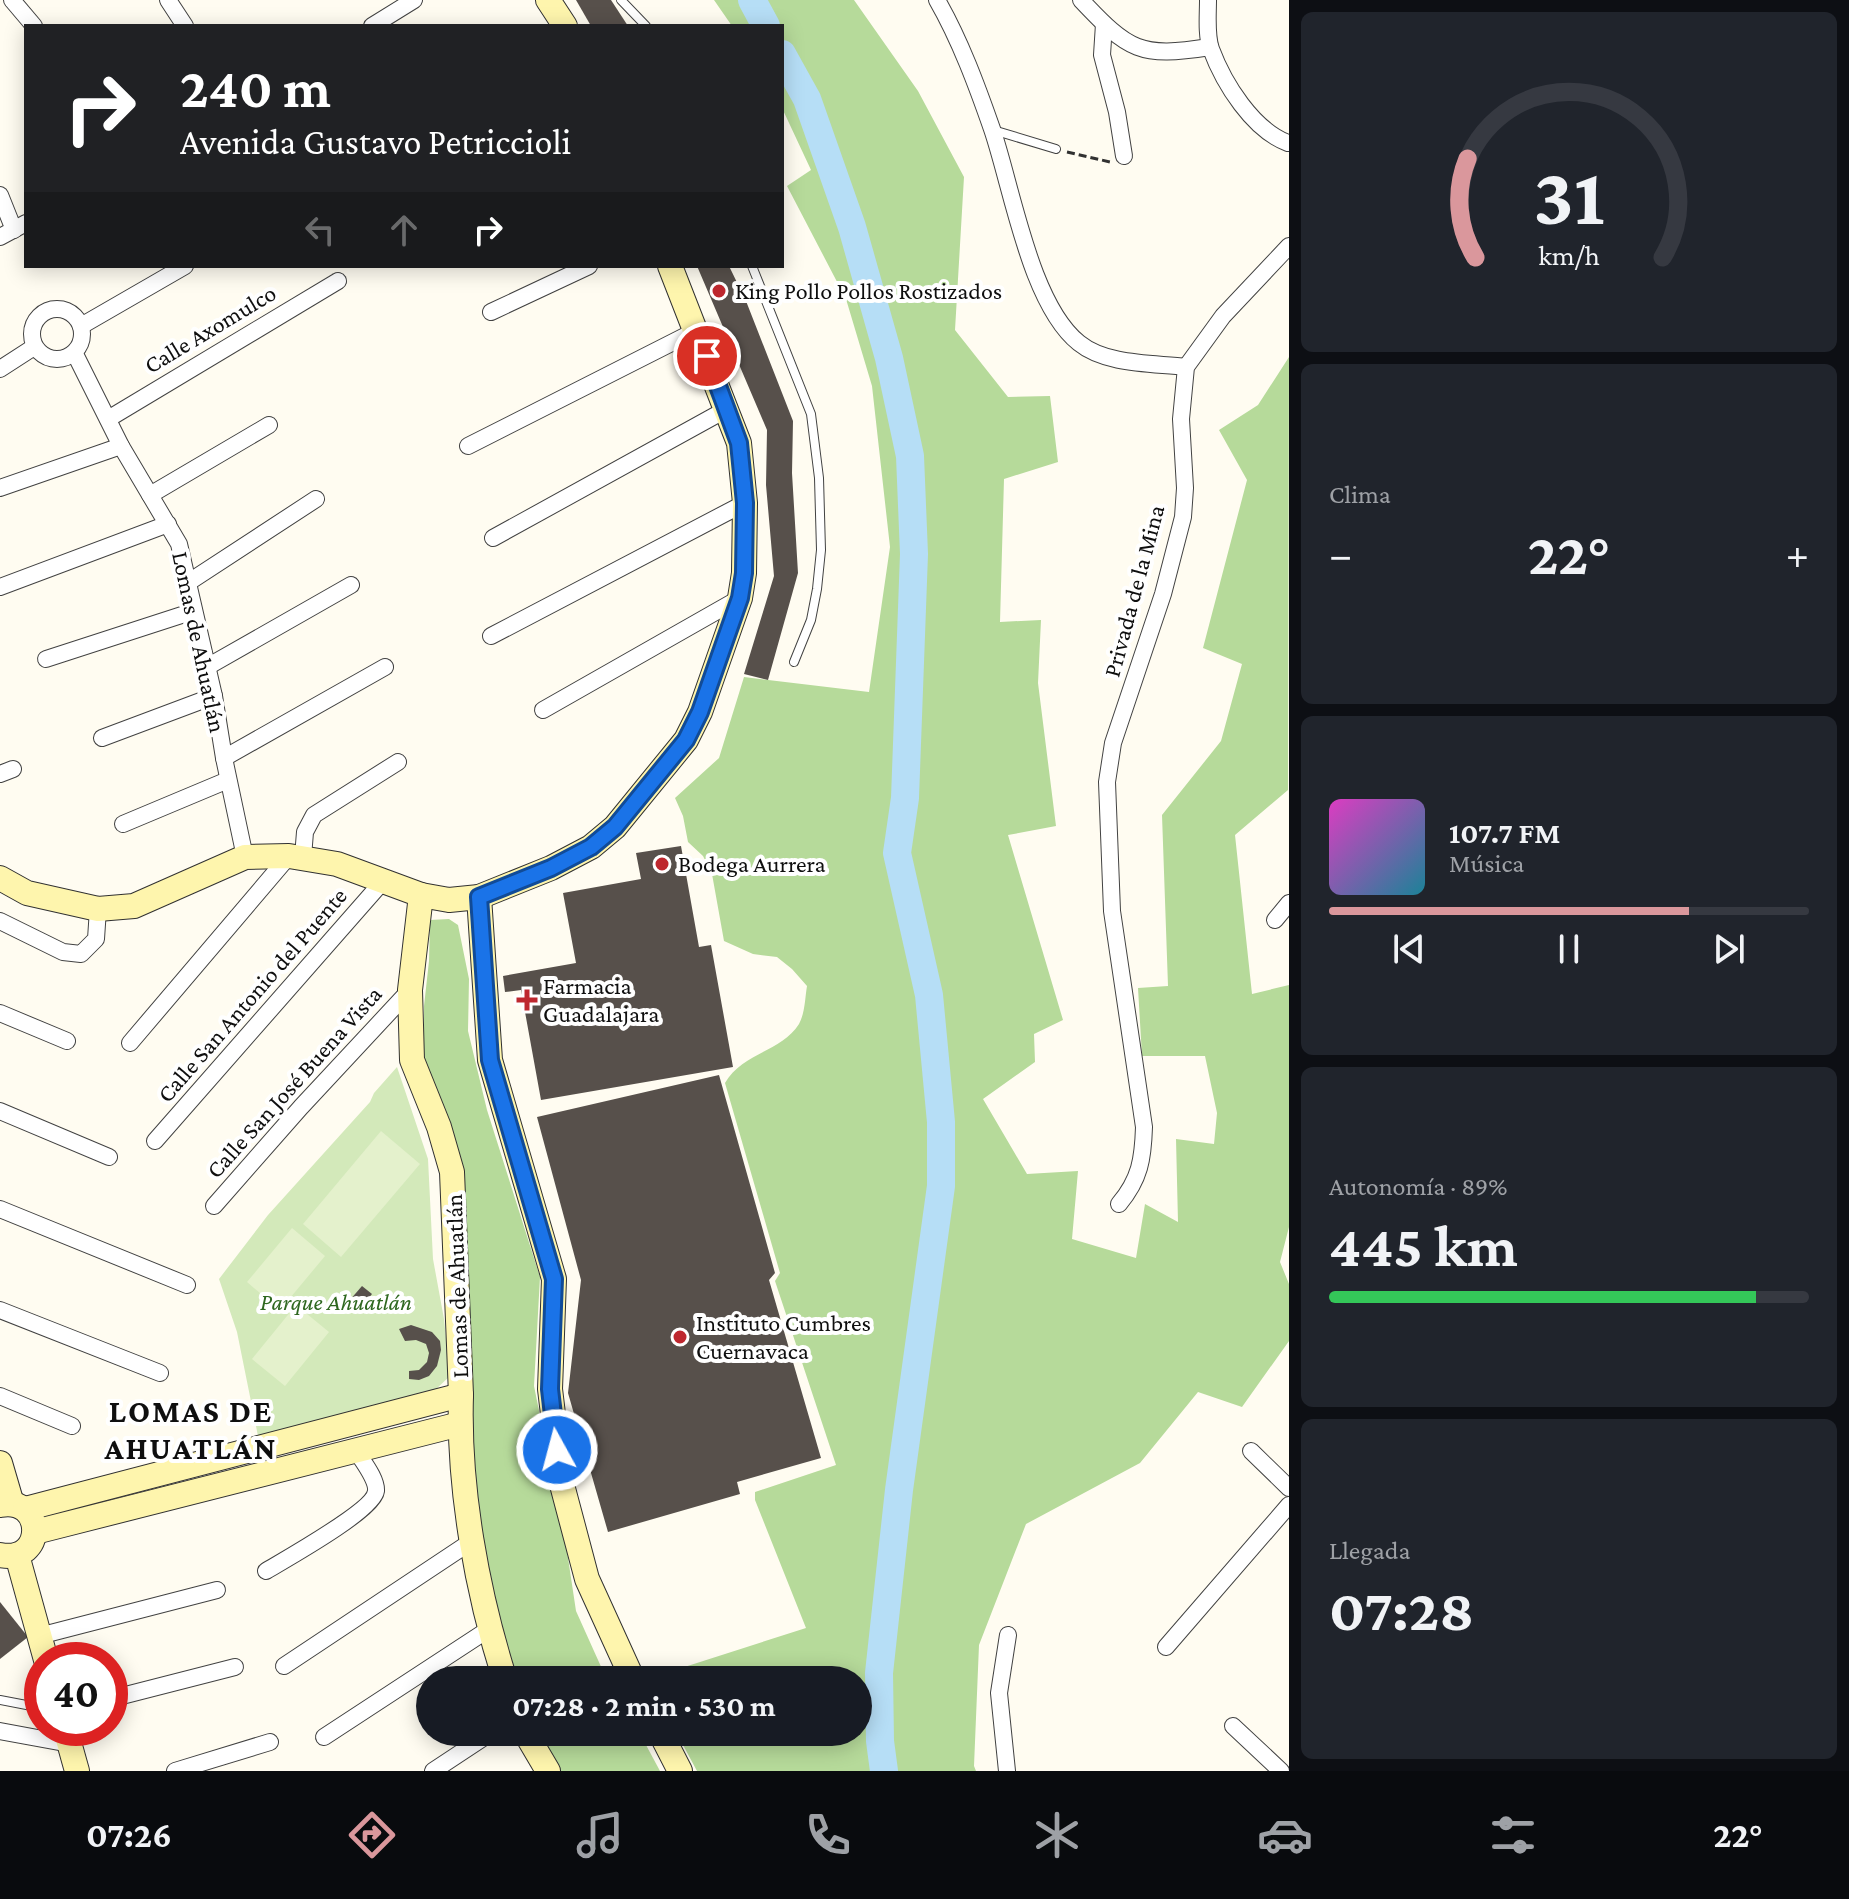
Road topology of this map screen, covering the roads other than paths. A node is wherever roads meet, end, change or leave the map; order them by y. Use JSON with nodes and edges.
{"nodes":[{"id":1,"x":12,"y":0,"type":"edge"},
{"id":2,"x":414,"y":0,"type":"edge"},
{"id":3,"x":548,"y":0,"type":"edge"},
{"id":4,"x":621,"y":0,"type":"edge"},
{"id":5,"x":937,"y":0,"type":"edge"},
{"id":6,"x":1081,"y":0,"type":"edge"},
{"id":7,"x":1208,"y":0,"type":"edge"},
{"id":8,"x":174,"y":2,"type":"edge"},
{"id":9,"x":32,"y":24,"type":"edge"},
{"id":10,"x":184,"y":24,"type":"edge"},
{"id":11,"x":375,"y":24,"type":"edge"},
{"id":12,"x":564,"y":24,"type":"edge"},
{"id":13,"x":644,"y":24,"type":"edge"},
{"id":14,"x":1104,"y":24,"type":"junction"},
{"id":15,"x":1210,"y":47,"type":"junction"},
{"id":16,"x":993,"y":130,"type":"junction"},
{"id":17,"x":1289,"y":144,"type":"edge"},
{"id":18,"x":1056,"y":149,"type":"road end"},
{"id":19,"x":1124,"y":156,"type":"road end"},
{"id":20,"x":2,"y":190,"type":"edge"},
{"id":21,"x":16,"y":229,"type":"edge"},
{"id":22,"x":1289,"y":246,"type":"edge"},
{"id":23,"x":182,"y":268,"type":"edge"},
{"id":24,"x":585,"y":268,"type":"edge"},
{"id":25,"x":671,"y":268,"type":"edge"},
{"id":26,"x":753,"y":268,"type":"edge"},
{"id":27,"x":338,"y":281,"type":"dead end"},
{"id":28,"x":491,"y":312,"type":"dead end"},
{"id":29,"x":81,"y":326,"type":"junction"},
{"id":30,"x":697,"y":330,"type":"junction"},
{"id":31,"x":34,"y":347,"type":"junction"},
{"id":32,"x":75,"y":354,"type":"junction"},
{"id":33,"x":1186,"y":367,"type":"junction"},
{"id":34,"x":0,"y":369,"type":"edge"},
{"id":35,"x":727,"y":409,"type":"junction"},
{"id":36,"x":108,"y":419,"type":"junction"},
{"id":37,"x":269,"y":425,"type":"dead end"},
{"id":38,"x":121,"y":446,"type":"junction"},
{"id":39,"x":468,"y":446,"type":"dead end"},
{"id":40,"x":0,"y":488,"type":"edge"},
{"id":41,"x":150,"y":495,"type":"junction"},
{"id":42,"x":316,"y":499,"type":"dead end"},
{"id":43,"x":745,"y":503,"type":"junction"},
{"id":44,"x":168,"y":524,"type":"junction"},
{"id":45,"x":493,"y":538,"type":"dead end"},
{"id":46,"x":189,"y":582,"type":"junction"},
{"id":47,"x":351,"y":585,"type":"dead end"},
{"id":48,"x":0,"y":587,"type":"edge"},
{"id":49,"x":740,"y":598,"type":"junction"},
{"id":50,"x":194,"y":611,"type":"junction"},
{"id":51,"x":491,"y":636,"type":"dead end"},
{"id":52,"x":46,"y":659,"type":"dead end"},
{"id":53,"x":794,"y":662,"type":"dead end"},
{"id":54,"x":207,"y":667,"type":"junction"},
{"id":55,"x":385,"y":667,"type":"dead end"},
{"id":56,"x":214,"y":696,"type":"junction"},
{"id":57,"x":543,"y":710,"type":"dead end"},
{"id":58,"x":102,"y":738,"type":"dead end"},
{"id":59,"x":224,"y":758,"type":"junction"},
{"id":60,"x":398,"y":762,"type":"dead end"},
{"id":61,"x":228,"y":780,"type":"junction"},
{"id":62,"x":123,"y":824,"type":"dead end"},
{"id":63,"x":296,"y":856,"type":"junction"},
{"id":64,"x":245,"y":857,"type":"junction"},
{"id":65,"x":0,"y":878,"type":"edge"},
{"id":66,"x":384,"y":880,"type":"junction"},
{"id":67,"x":421,"y":895,"type":"junction"},
{"id":68,"x":479,"y":897,"type":"junction"},
{"id":69,"x":1289,"y":903,"type":"edge"},
{"id":70,"x":98,"y":909,"type":"junction"},
{"id":71,"x":1275,"y":920,"type":"dead end"},
{"id":72,"x":0,"y":921,"type":"edge"},
{"id":73,"x":410,"y":990,"type":"junction"},
{"id":74,"x":0,"y":1013,"type":"edge"},
{"id":75,"x":67,"y":1041,"type":"dead end"},
{"id":76,"x":130,"y":1043,"type":"dead end"},
{"id":77,"x":0,"y":1111,"type":"edge"},
{"id":78,"x":155,"y":1141,"type":"dead end"},
{"id":79,"x":109,"y":1157,"type":"dead end"},
{"id":80,"x":1119,"y":1204,"type":"dead end"},
{"id":81,"x":214,"y":1206,"type":"dead end"},
{"id":82,"x":0,"y":1209,"type":"edge"},
{"id":83,"x":187,"y":1285,"type":"dead end"},
{"id":84,"x":0,"y":1310,"type":"edge"},
{"id":85,"x":160,"y":1373,"type":"dead end"},
{"id":86,"x":461,"y":1395,"type":"junction"},
{"id":87,"x":0,"y":1396,"type":"edge"},
{"id":88,"x":460,"y":1424,"type":"junction"},
{"id":89,"x":72,"y":1426,"type":"dead end"},
{"id":90,"x":1251,"y":1451,"type":"dead end"},
{"id":91,"x":357,"y":1452,"type":"junction"},
{"id":92,"x":0,"y":1463,"type":"edge"},
{"id":93,"x":1289,"y":1488,"type":"edge"},
{"id":94,"x":1289,"y":1505,"type":"edge"},
{"id":95,"x":12,"y":1506,"type":"edge"},
{"id":96,"x":35,"y":1532,"type":"junction"},
{"id":97,"x":472,"y":1541,"type":"junction"},
{"id":98,"x":9,"y":1555,"type":"edge"},
{"id":99,"x":266,"y":1571,"type":"dead end"},
{"id":100,"x":217,"y":1590,"type":"dead end"},
{"id":101,"x":489,"y":1629,"type":"junction"},
{"id":102,"x":1008,"y":1635,"type":"dead end"},
{"id":103,"x":39,"y":1636,"type":"junction"},
{"id":104,"x":41,"y":1642,"type":"edge"},
{"id":105,"x":1166,"y":1647,"type":"dead end"},
{"id":106,"x":284,"y":1666,"type":"dead end"},
{"id":107,"x":501,"y":1666,"type":"edge"},
{"id":108,"x":627,"y":1666,"type":"edge"},
{"id":109,"x":235,"y":1667,"type":"dead end"},
{"id":110,"x":128,"y":1694,"type":"edge"},
{"id":111,"x":0,"y":1700,"type":"edge"},
{"id":112,"x":24,"y":1705,"type":"edge"},
{"id":113,"x":1233,"y":1726,"type":"dead end"},
{"id":114,"x":0,"y":1731,"type":"edge"},
{"id":115,"x":24,"y":1733,"type":"edge"},
{"id":116,"x":324,"y":1737,"type":"dead end"},
{"id":117,"x":270,"y":1742,"type":"dead end"},
{"id":118,"x":71,"y":1746,"type":"edge"},
{"id":119,"x":471,"y":1746,"type":"edge"},
{"id":120,"x":533,"y":1746,"type":"edge"},
{"id":121,"x":667,"y":1746,"type":"edge"},
{"id":122,"x":77,"y":1771,"type":"edge"},
{"id":123,"x":175,"y":1771,"type":"edge"},
{"id":124,"x":433,"y":1771,"type":"edge"},
{"id":125,"x":548,"y":1771,"type":"edge"},
{"id":126,"x":680,"y":1771,"type":"edge"},
{"id":127,"x":1007,"y":1771,"type":"edge"},
{"id":128,"x":1281,"y":1771,"type":"edge"}],
"edges":[{"from":1,"to":9,"type":"street"},
{"from":2,"to":11,"type":"street"},
{"from":3,"to":12,"type":"street"},
{"from":4,"to":13,"type":"lane"},
{"from":5,"to":16,"type":"street"},
{"from":6,"to":14,"type":"street"},
{"from":7,"to":15,"type":"street"},
{"from":8,"to":10,"type":"street"},
{"from":14,"to":15,"type":"street"},
{"from":14,"to":19,"type":"street"},
{"from":15,"to":17,"type":"street"},
{"from":16,"to":18,"type":"lane"},
{"from":16,"to":33,"type":"street"},
{"from":20,"to":21,"type":"street"},
{"from":22,"to":33,"type":"street"},
{"from":23,"to":29,"type":"street"},
{"from":24,"to":28,"type":"street"},
{"from":25,"to":30,"type":"street"},
{"from":26,"to":53,"type":"lane"},
{"from":27,"to":36,"type":"street","name":"Calle Axomulco"},
{"from":29,"to":31,"type":"street"},
{"from":29,"to":32,"type":"street"},
{"from":30,"to":35,"type":"street"},
{"from":30,"to":39,"type":"street"},
{"from":31,"to":32,"type":"street"},
{"from":31,"to":34,"type":"street"},
{"from":32,"to":36,"type":"street","name":"Lomas de Ahuatlán"},
{"from":33,"to":80,"type":"street","name":"Privada de la Mina"},
{"from":35,"to":43,"type":"street"},
{"from":35,"to":45,"type":"street"},
{"from":36,"to":38,"type":"street","name":"Lomas de Ahuatlán"},
{"from":37,"to":41,"type":"street"},
{"from":38,"to":40,"type":"street"},
{"from":38,"to":41,"type":"street","name":"Lomas de Ahuatlán"},
{"from":41,"to":44,"type":"street","name":"Lomas de Ahuatlán"},
{"from":42,"to":46,"type":"street"},
{"from":43,"to":49,"type":"street"},
{"from":43,"to":51,"type":"street"},
{"from":44,"to":46,"type":"street","name":"Lomas de Ahuatlán"},
{"from":44,"to":48,"type":"street"},
{"from":46,"to":50,"type":"street","name":"Lomas de Ahuatlán"},
{"from":47,"to":54,"type":"street"},
{"from":49,"to":57,"type":"street"},
{"from":49,"to":68,"type":"street"},
{"from":50,"to":52,"type":"street"},
{"from":50,"to":54,"type":"street","name":"Lomas de Ahuatlán"},
{"from":54,"to":56,"type":"street","name":"Lomas de Ahuatlán"},
{"from":55,"to":59,"type":"street"},
{"from":56,"to":58,"type":"street"},
{"from":56,"to":59,"type":"street","name":"Lomas de Ahuatlán"},
{"from":59,"to":61,"type":"street","name":"Lomas de Ahuatlán"},
{"from":60,"to":63,"type":"street"},
{"from":61,"to":62,"type":"street"},
{"from":61,"to":64,"type":"street","name":"Lomas de Ahuatlán"},
{"from":63,"to":64,"type":"street"},
{"from":63,"to":66,"type":"street"},
{"from":63,"to":76,"type":"street"},
{"from":64,"to":70,"type":"street"},
{"from":65,"to":70,"type":"street"},
{"from":66,"to":67,"type":"street"},
{"from":66,"to":78,"type":"street","name":"Calle San Antonio del Puente"},
{"from":67,"to":68,"type":"street"},
{"from":67,"to":73,"type":"street","name":"Lomas de Ahuatlán"},
{"from":68,"to":108,"type":"street"},
{"from":69,"to":71,"type":"street"},
{"from":70,"to":72,"type":"street"},
{"from":73,"to":81,"type":"street","name":"Calle San José Buena Vista"},
{"from":73,"to":86,"type":"street","name":"Lomas de Ahuatlán"},
{"from":74,"to":75,"type":"street"},
{"from":77,"to":79,"type":"street"},
{"from":82,"to":83,"type":"street"},
{"from":84,"to":85,"type":"street"},
{"from":86,"to":88,"type":"street","name":"Lomas de Ahuatlán"},
{"from":86,"to":95,"type":"street"},
{"from":87,"to":89,"type":"street"},
{"from":88,"to":91,"type":"street"},
{"from":88,"to":97,"type":"street","name":"Lomas de Ahuatlán"},
{"from":90,"to":93,"type":"street"},
{"from":91,"to":96,"type":"street"},
{"from":91,"to":99,"type":"street"},
{"from":92,"to":95,"type":"street"},
{"from":94,"to":105,"type":"street"},
{"from":95,"to":96,"type":"street"},
{"from":96,"to":98,"type":"street"},
{"from":97,"to":101,"type":"street","name":"Lomas de Ahuatlán"},
{"from":97,"to":106,"type":"street"},
{"from":98,"to":103,"type":"street"},
{"from":100,"to":103,"type":"street"},
{"from":101,"to":107,"type":"street","name":"Lomas de Ahuatlán"},
{"from":101,"to":116,"type":"street"},
{"from":102,"to":127,"type":"street"},
{"from":103,"to":104,"type":"street"},
{"from":109,"to":110,"type":"street"},
{"from":111,"to":112,"type":"lane"},
{"from":113,"to":128,"type":"street"},
{"from":114,"to":115,"type":"street"},
{"from":117,"to":123,"type":"street"},
{"from":118,"to":122,"type":"street"},
{"from":119,"to":124,"type":"street"},
{"from":120,"to":125,"type":"street"},
{"from":121,"to":126,"type":"street"}]}
